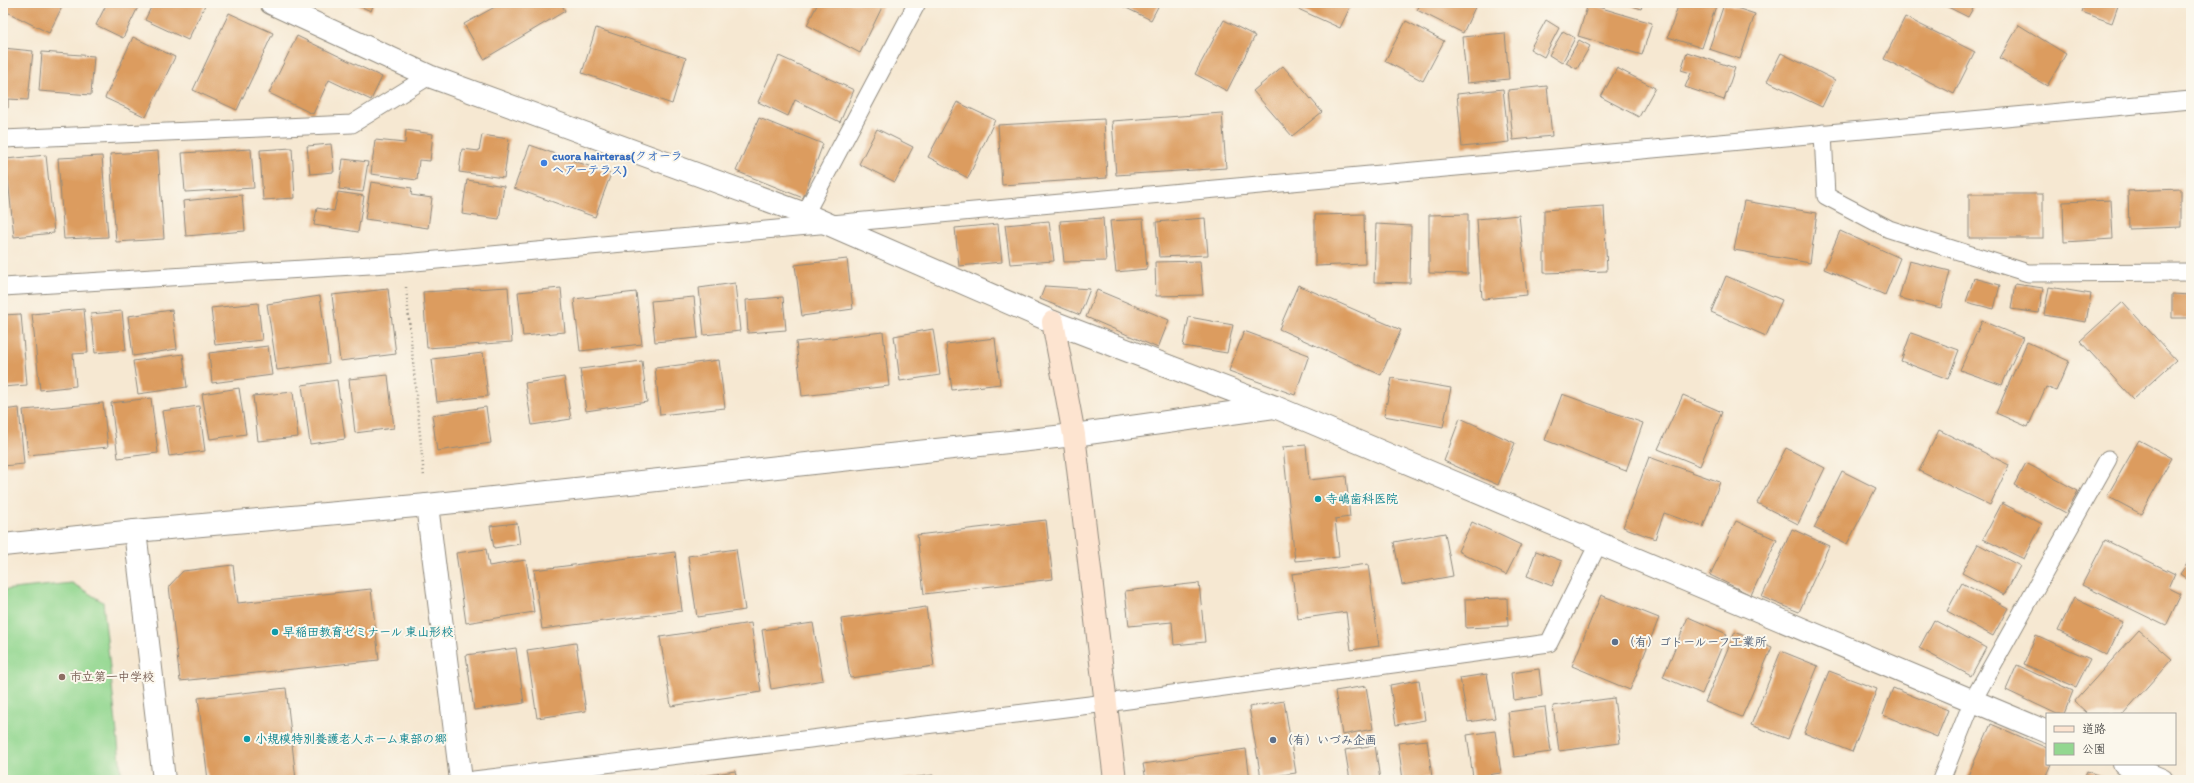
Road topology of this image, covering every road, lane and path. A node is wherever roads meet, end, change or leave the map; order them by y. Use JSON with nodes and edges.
{"nodes":[{"id":1,"x":271,"y":3,"type":"edge"},
{"id":2,"x":917,"y":3,"type":"edge"},
{"id":3,"x":430,"y":76,"type":"junction"},
{"id":4,"x":2191,"y":100,"type":"edge"},
{"id":5,"x":1823,"y":133,"type":"junction"},
{"id":6,"x":3,"y":139,"type":"edge"},
{"id":7,"x":805,"y":214,"type":"junction"},
{"id":8,"x":831,"y":225,"type":"junction"},
{"id":9,"x":404,"y":263,"type":"junction"},
{"id":10,"x":2191,"y":272,"type":"edge"},
{"id":11,"x":3,"y":287,"type":"edge"},
{"id":12,"x":1053,"y":322,"type":"junction"},
{"id":13,"x":1275,"y":407,"type":"junction"},
{"id":14,"x":1074,"y":435,"type":"junction"},
{"id":15,"x":2108,"y":459,"type":"dead end"},
{"id":16,"x":427,"y":505,"type":"junction"},
{"id":17,"x":135,"y":531,"type":"junction"},
{"id":18,"x":1598,"y":544,"type":"junction"},
{"id":19,"x":3,"y":545,"type":"edge"},
{"id":20,"x":1973,"y":700,"type":"junction"},
{"id":21,"x":1106,"y":703,"type":"junction"},
{"id":22,"x":2046,"y":732,"type":"edge"},
{"id":23,"x":2126,"y":765,"type":"edge"},
{"id":24,"x":164,"y":780,"type":"edge"},
{"id":25,"x":461,"y":780,"type":"edge"},
{"id":26,"x":474,"y":780,"type":"edge"},
{"id":27,"x":1115,"y":780,"type":"edge"},
{"id":28,"x":1941,"y":780,"type":"edge"},
{"id":29,"x":2162,"y":780,"type":"edge"}],
"edges":[{"from":1,"to":3,"type":"street"},
{"from":2,"to":7,"type":"lane"},
{"from":3,"to":6,"type":"lane"},
{"from":3,"to":7,"type":"street"},
{"from":4,"to":5,"type":"lane"},
{"from":5,"to":8,"type":"lane"},
{"from":5,"to":10,"type":"lane"},
{"from":7,"to":8,"type":"street"},
{"from":8,"to":9,"type":"lane"},
{"from":8,"to":12,"type":"street"},
{"from":9,"to":11,"type":"lane"},
{"from":9,"to":16,"type":"path"},
{"from":12,"to":13,"type":"street"},
{"from":12,"to":14,"type":"street"},
{"from":13,"to":14,"type":"street"},
{"from":13,"to":18,"type":"street"},
{"from":14,"to":16,"type":"street"},
{"from":14,"to":21,"type":"street"},
{"from":15,"to":20,"type":"lane"},
{"from":16,"to":17,"type":"street"},
{"from":16,"to":25,"type":"street"},
{"from":17,"to":19,"type":"street"},
{"from":17,"to":24,"type":"street"},
{"from":18,"to":20,"type":"street"},
{"from":18,"to":21,"type":"lane"},
{"from":20,"to":22,"type":"street"},
{"from":20,"to":28,"type":"lane"},
{"from":21,"to":26,"type":"lane"},
{"from":21,"to":27,"type":"street"},
{"from":23,"to":29,"type":"street"}]}
